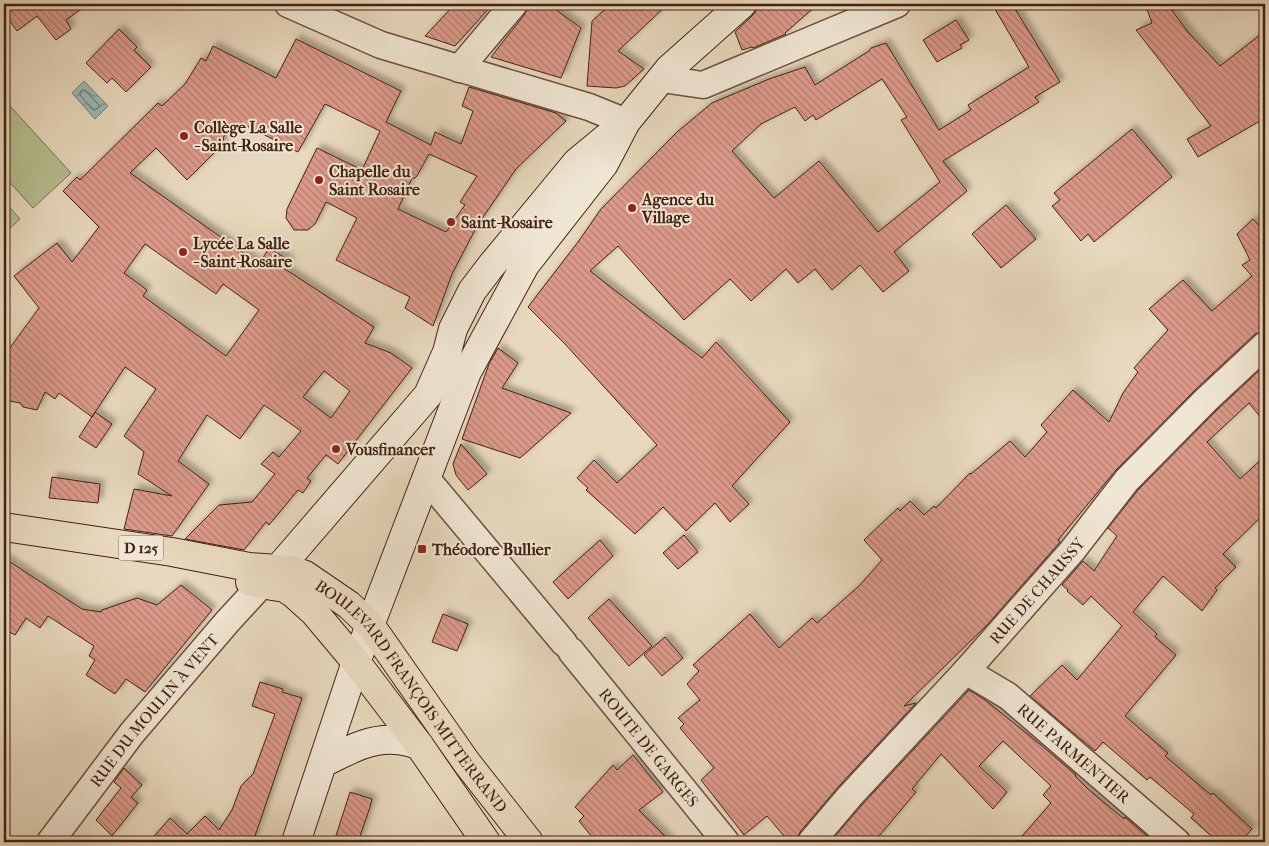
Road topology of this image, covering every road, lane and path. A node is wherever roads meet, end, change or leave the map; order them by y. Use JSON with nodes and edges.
{"nodes":[{"id":1,"x":288,"y":4,"type":"edge"},
{"id":2,"x":514,"y":4,"type":"edge"},
{"id":3,"x":742,"y":4,"type":"edge"},
{"id":4,"x":897,"y":4,"type":"edge"},
{"id":5,"x":459,"y":69,"type":"junction"},
{"id":6,"x":662,"y":79,"type":"junction"},
{"id":7,"x":626,"y":122,"type":"junction"},
{"id":8,"x":1265,"y":345,"type":"edge"},
{"id":9,"x":426,"y":478,"type":"junction"},
{"id":10,"x":4,"y":527,"type":"edge"},
{"id":11,"x":4,"y":542,"type":"edge"},
{"id":12,"x":271,"y":580,"type":"junction"},
{"id":13,"x":371,"y":626,"type":"junction"},
{"id":14,"x":356,"y":662,"type":"junction"},
{"id":15,"x":966,"y":671,"type":"junction"},
{"id":16,"x":419,"y":744,"type":"junction"},
{"id":17,"x":323,"y":763,"type":"junction"},
{"id":18,"x":50,"y":842,"type":"edge"},
{"id":19,"x":296,"y":842,"type":"edge"},
{"id":20,"x":486,"y":842,"type":"edge"},
{"id":21,"x":529,"y":842,"type":"edge"},
{"id":22,"x":726,"y":842,"type":"edge"},
{"id":23,"x":811,"y":842,"type":"edge"},
{"id":24,"x":1177,"y":842,"type":"edge"}],
"edges":[{"from":1,"to":5,"type":"street"},
{"from":2,"to":5,"type":"street"},
{"from":3,"to":6,"type":"main road"},
{"from":4,"to":6,"type":"street"},
{"from":5,"to":7,"type":"street"},
{"from":6,"to":7,"type":"main road"},
{"from":7,"to":9,"type":"main road"},
{"from":7,"to":12,"type":"main road"},
{"from":8,"to":15,"type":"street","name":"RUE DE CHAUSSY"},
{"from":9,"to":13,"type":"main road"},
{"from":9,"to":22,"type":"street","name":"ROUTE DE GARGES"},
{"from":10,"to":12,"type":"main road","number":"D 125"},
{"from":11,"to":12,"type":"main road","number":"D 125"},
{"from":12,"to":13,"type":"main road","name":"BOULEVARD FRANÇOIS MITTERRAND","number":"D 125"},
{"from":12,"to":14,"type":"main road","name":"BOULEVARD FRANÇOIS MITTERRAND","number":"D 125"},
{"from":12,"to":18,"type":"street","name":"RUE DU MOULIN À VENT"},
{"from":13,"to":14,"type":"main road"},
{"from":13,"to":21,"type":"main road","name":"BOULEVARD FRANÇOIS MITTERRAND","number":"D 125"},
{"from":14,"to":16,"type":"main road","name":"BOULEVARD FRANÇOIS MITTERRAND","number":"D 125"},
{"from":14,"to":17,"type":"main road"},
{"from":15,"to":23,"type":"street","name":"RUE DE CHAUSSY"},
{"from":15,"to":24,"type":"street","name":"RUE PARMENTIER"},
{"from":16,"to":17,"type":"main road"},
{"from":16,"to":20,"type":"main road","name":"BOULEVARD FRANÇOIS MITTERRAND","number":"D 125"},
{"from":17,"to":19,"type":"main road"}]}
